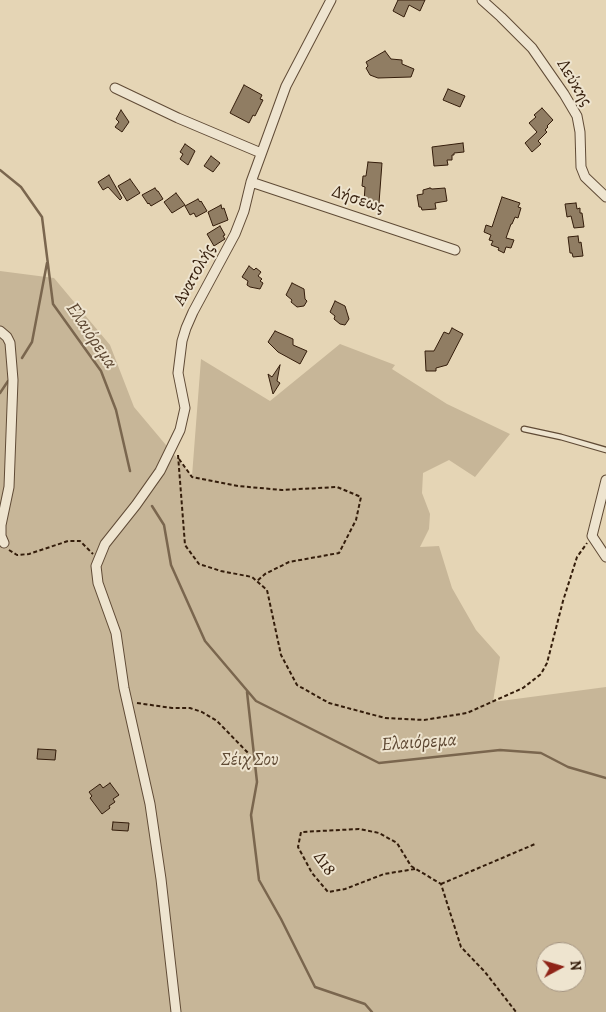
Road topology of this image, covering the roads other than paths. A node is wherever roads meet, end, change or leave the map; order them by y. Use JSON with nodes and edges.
{"nodes":[{"id":1,"x":331,"y":0,"type":"edge"},
{"id":2,"x":482,"y":0,"type":"edge"},
{"id":3,"x":115,"y":88,"type":"dead end"},
{"id":4,"x":261,"y":153,"type":"junction"},
{"id":5,"x":251,"y":182,"type":"junction"},
{"id":6,"x":606,"y":197,"type":"edge"},
{"id":7,"x":454,"y":250,"type":"dead end"},
{"id":8,"x":0,"y":331,"type":"edge"},
{"id":9,"x":524,"y":429,"type":"dead end"},
{"id":10,"x":606,"y":450,"type":"edge"},
{"id":11,"x":606,"y":480,"type":"edge"},
{"id":12,"x":4,"y":543,"type":"road end"},
{"id":13,"x":606,"y":557,"type":"edge"},
{"id":14,"x":176,"y":1012,"type":"edge"}],
"edges":[{"from":1,"to":4,"type":"street","name":"Ανατολής"},
{"from":2,"to":6,"type":"street","name":"Λεύκης"},
{"from":3,"to":4,"type":"street"},
{"from":4,"to":5,"type":"street","name":"Ανατολής"},
{"from":5,"to":7,"type":"street","name":"Δήσεως"},
{"from":5,"to":14,"type":"street","name":"Ανατολής"},
{"from":8,"to":12,"type":"street"},
{"from":9,"to":10,"type":"lane"},
{"from":11,"to":13,"type":"street"}]}
